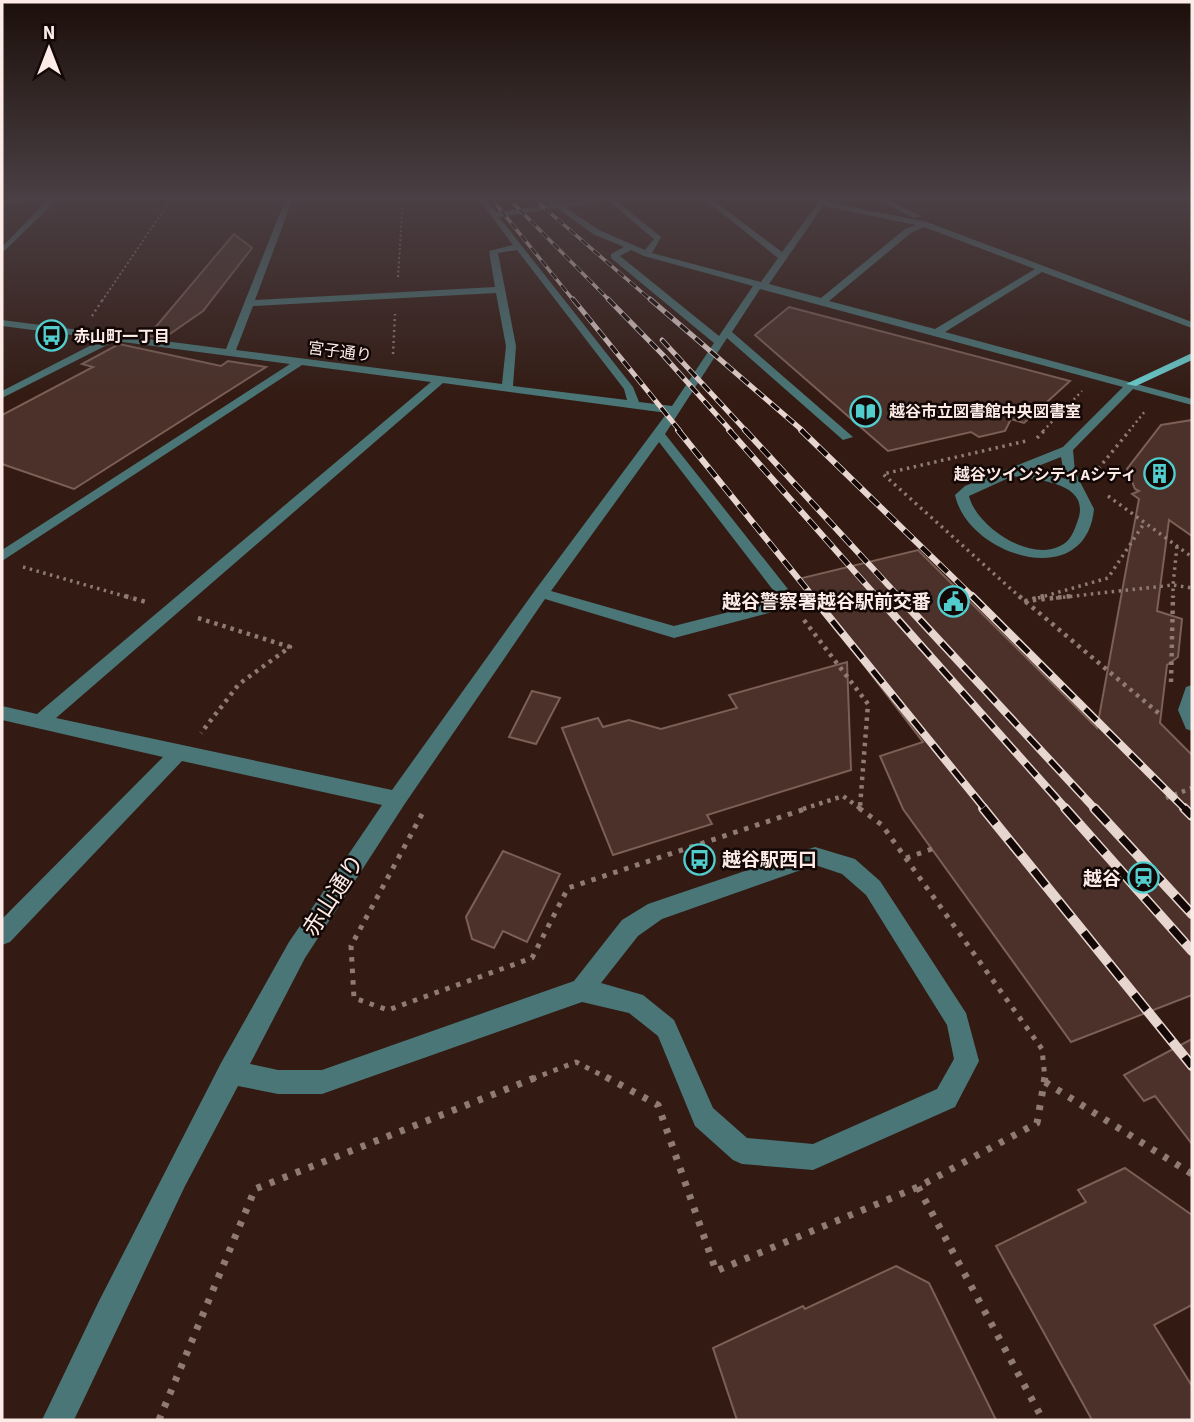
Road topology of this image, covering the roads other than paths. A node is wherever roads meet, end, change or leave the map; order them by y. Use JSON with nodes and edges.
{"nodes":[{"id":1,"x":263,"y":264,"type":"edge"},
{"id":2,"x":495,"y":264,"type":"edge"},
{"id":3,"x":532,"y":264,"type":"edge"},
{"id":4,"x":624,"y":264,"type":"edge"},
{"id":5,"x":683,"y":264,"type":"edge"},
{"id":6,"x":778,"y":264,"type":"edge"},
{"id":7,"x":868,"y":264,"type":"edge"},
{"id":8,"x":1032,"y":264,"type":"edge"},
{"id":9,"x":1042,"y":268,"type":"junction"},
{"id":10,"x":759,"y":286,"type":"junction"},
{"id":11,"x":499,"y":290,"type":"junction"},
{"id":12,"x":822,"y":302,"type":"junction"},
{"id":13,"x":248,"y":303,"type":"junction"},
{"id":14,"x":2,"y":323,"type":"edge"},
{"id":15,"x":1192,"y":325,"type":"edge"},
{"id":16,"x":725,"y":331,"type":"junction"},
{"id":17,"x":938,"y":332,"type":"junction"},
{"id":18,"x":113,"y":338,"type":"junction"},
{"id":19,"x":718,"y":341,"type":"junction"},
{"id":20,"x":230,"y":352,"type":"junction"},
{"id":21,"x":1192,"y":356,"type":"edge"},
{"id":22,"x":300,"y":362,"type":"junction"},
{"id":23,"x":440,"y":380,"type":"junction"},
{"id":24,"x":1132,"y":384,"type":"junction"},
{"id":25,"x":507,"y":388,"type":"junction"},
{"id":26,"x":2,"y":395,"type":"edge"},
{"id":27,"x":1192,"y":402,"type":"edge"},
{"id":28,"x":634,"y":405,"type":"junction"},
{"id":29,"x":674,"y":410,"type":"junction"},
{"id":30,"x":659,"y":434,"type":"junction"},
{"id":31,"x":847,"y":437,"type":"dead end"},
{"id":32,"x":1067,"y":450,"type":"junction"},
{"id":33,"x":1008,"y":473,"type":"junction"},
{"id":34,"x":1078,"y":489,"type":"junction"},
{"id":35,"x":2,"y":556,"type":"edge"},
{"id":36,"x":541,"y":593,"type":"junction"},
{"id":37,"x":1192,"y":692,"type":"edge"},
{"id":38,"x":2,"y":713,"type":"edge"},
{"id":39,"x":39,"y":722,"type":"junction"},
{"id":40,"x":1192,"y":724,"type":"edge"},
{"id":41,"x":178,"y":753,"type":"junction"},
{"id":42,"x":397,"y":799,"type":"junction"},
{"id":43,"x":2,"y":934,"type":"edge"},
{"id":44,"x":582,"y":990,"type":"junction"},
{"id":45,"x":230,"y":1072,"type":"junction"},
{"id":46,"x":58,"y":1420,"type":"edge"}],
"edges":[{"from":1,"to":13,"type":"street"},
{"from":2,"to":11,"type":"street"},
{"from":3,"to":28,"type":"street"},
{"from":4,"to":19,"type":"street"},
{"from":5,"to":10,"type":"street"},
{"from":6,"to":10,"type":"street","name":"赤山通り"},
{"from":7,"to":12,"type":"street"},
{"from":8,"to":9,"type":"street"},
{"from":9,"to":15,"type":"street"},
{"from":9,"to":17,"type":"street"},
{"from":10,"to":12,"type":"street"},
{"from":10,"to":16,"type":"street","name":"赤山通り"},
{"from":11,"to":13,"type":"street"},
{"from":11,"to":25,"type":"street"},
{"from":12,"to":17,"type":"street"},
{"from":13,"to":20,"type":"street"},
{"from":14,"to":18,"type":"street","name":"宮子通り"},
{"from":16,"to":19,"type":"street","name":"赤山通り"},
{"from":16,"to":31,"type":"street"},
{"from":17,"to":24,"type":"street"},
{"from":18,"to":20,"type":"street","name":"宮子通り"},
{"from":18,"to":26,"type":"street"},
{"from":19,"to":29,"type":"street","name":"赤山通り"},
{"from":20,"to":22,"type":"street","name":"宮子通り"},
{"from":21,"to":24,"type":"main road"},
{"from":22,"to":23,"type":"street","name":"宮子通り"},
{"from":22,"to":35,"type":"street"},
{"from":23,"to":25,"type":"street","name":"宮子通り"},
{"from":23,"to":39,"type":"street"},
{"from":24,"to":27,"type":"street"},
{"from":24,"to":32,"type":"street"},
{"from":25,"to":28,"type":"street","name":"宮子通り"},
{"from":28,"to":29,"type":"street","name":"宮子通り"},
{"from":29,"to":30,"type":"street","name":"赤山通り"},
{"from":30,"to":36,"type":"street","name":"赤山通り"},
{"from":30,"to":36,"type":"street"},
{"from":32,"to":33,"type":"street"},
{"from":32,"to":34,"type":"street"},
{"from":33,"to":34,"type":"street"},
{"from":33,"to":34,"type":"street"},
{"from":36,"to":42,"type":"street","name":"赤山通り"},
{"from":37,"to":40,"type":"street"},
{"from":38,"to":39,"type":"street"},
{"from":39,"to":41,"type":"street"},
{"from":41,"to":42,"type":"street"},
{"from":41,"to":43,"type":"street"},
{"from":42,"to":45,"type":"street","name":"赤山通り"},
{"from":44,"to":44,"type":"street"},
{"from":44,"to":45,"type":"street"},
{"from":45,"to":46,"type":"street","name":"赤山通り"}]}
